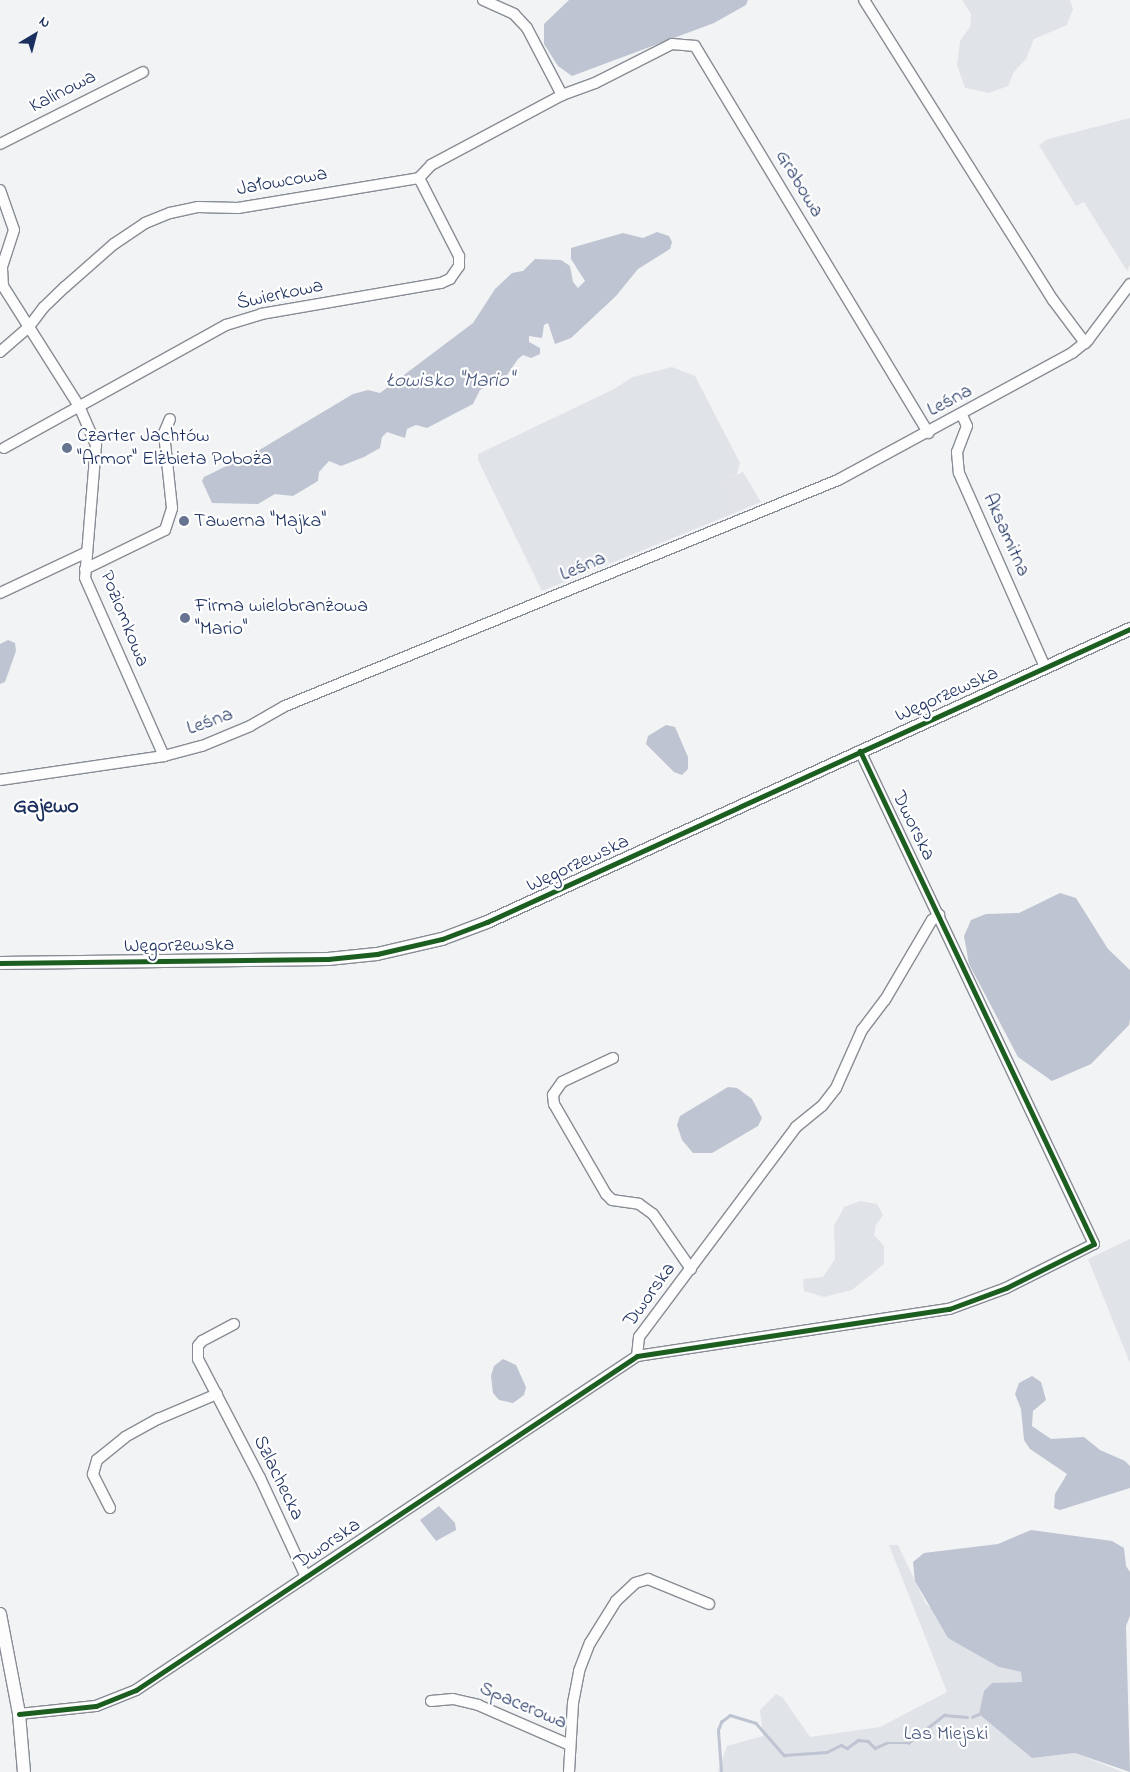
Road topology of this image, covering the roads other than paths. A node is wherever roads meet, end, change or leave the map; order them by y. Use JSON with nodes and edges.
{"nodes":[{"id":1,"x":483,"y":0,"type":"edge"},
{"id":2,"x":864,"y":0,"type":"edge"},
{"id":3,"x":142,"y":72,"type":"dead end"},
{"id":4,"x":562,"y":95,"type":"junction"},
{"id":5,"x":0,"y":144,"type":"edge"},
{"id":6,"x":419,"y":178,"type":"junction"},
{"id":7,"x":0,"y":190,"type":"edge"},
{"id":8,"x":1130,"y":284,"type":"edge"},
{"id":9,"x":28,"y":328,"type":"junction"},
{"id":10,"x":1085,"y":343,"type":"junction"},
{"id":11,"x":0,"y":352,"type":"edge"},
{"id":12,"x":78,"y":406,"type":"junction"},
{"id":13,"x":962,"y":415,"type":"junction"},
{"id":14,"x":170,"y":419,"type":"dead end"},
{"id":15,"x":928,"y":433,"type":"junction"},
{"id":16,"x":4,"y":448,"type":"dead end"},
{"id":17,"x":87,"y":552,"type":"junction"},
{"id":18,"x":85,"y":569,"type":"junction"},
{"id":19,"x":0,"y":593,"type":"edge"},
{"id":20,"x":1130,"y":628,"type":"edge"},
{"id":21,"x":1045,"y":667,"type":"junction"},
{"id":22,"x":860,"y":751,"type":"junction"},
{"id":23,"x":164,"y":756,"type":"junction"},
{"id":24,"x":0,"y":780,"type":"edge"},
{"id":25,"x":939,"y":915,"type":"junction"},
{"id":26,"x":0,"y":963,"type":"edge"},
{"id":27,"x":613,"y":1058,"type":"dead end"},
{"id":28,"x":691,"y":1268,"type":"junction"},
{"id":29,"x":234,"y":1324,"type":"dead end"},
{"id":30,"x":637,"y":1356,"type":"junction"},
{"id":31,"x":217,"y":1394,"type":"junction"},
{"id":32,"x":110,"y":1508,"type":"dead end"},
{"id":33,"x":306,"y":1577,"type":"junction"},
{"id":34,"x":709,"y":1604,"type":"dead end"},
{"id":35,"x":0,"y":1614,"type":"edge"},
{"id":36,"x":432,"y":1701,"type":"dead end"},
{"id":37,"x":19,"y":1714,"type":"junction"},
{"id":38,"x":570,"y":1745,"type":"junction"},
{"id":39,"x":24,"y":1772,"type":"edge"},
{"id":40,"x":569,"y":1772,"type":"edge"}],
"edges":[{"from":1,"to":4,"type":"street"},
{"from":2,"to":10,"type":"street"},
{"from":3,"to":5,"type":"street","name":"Kalinowa"},
{"from":4,"to":6,"type":"street"},
{"from":4,"to":15,"type":"street","name":"Grabowa"},
{"from":6,"to":9,"type":"street","name":"Jałowcowa"},
{"from":6,"to":12,"type":"street","name":"Świerkowa"},
{"from":7,"to":9,"type":"street"},
{"from":8,"to":10,"type":"street","name":"Leśna"},
{"from":9,"to":11,"type":"street","name":"Jałowcowa"},
{"from":9,"to":12,"type":"street","name":"Poziomkowa"},
{"from":10,"to":13,"type":"street","name":"Leśna"},
{"from":12,"to":16,"type":"street","name":"Świerkowa"},
{"from":12,"to":17,"type":"street","name":"Poziomkowa"},
{"from":13,"to":15,"type":"street","name":"Leśna"},
{"from":13,"to":21,"type":"street","name":"Aksamitna"},
{"from":14,"to":18,"type":"street"},
{"from":15,"to":23,"type":"street","name":"Leśna"},
{"from":17,"to":18,"type":"street","name":"Poziomkowa"},
{"from":17,"to":19,"type":"street"},
{"from":18,"to":23,"type":"street","name":"Poziomkowa"},
{"from":20,"to":21,"type":"main road","name":"Węgorzewska"},
{"from":21,"to":22,"type":"main road","name":"Węgorzewska"},
{"from":22,"to":25,"type":"street","name":"Dworska"},
{"from":22,"to":26,"type":"main road","name":"Węgorzewska"},
{"from":23,"to":24,"type":"street","name":"Leśna"},
{"from":25,"to":28,"type":"street","name":"Dworska"},
{"from":25,"to":30,"type":"street"},
{"from":27,"to":28,"type":"street"},
{"from":28,"to":30,"type":"street","name":"Dworska"},
{"from":29,"to":31,"type":"street","name":"Szlachecka"},
{"from":30,"to":33,"type":"street","name":"Dworska"},
{"from":31,"to":32,"type":"street"},
{"from":31,"to":33,"type":"street","name":"Szlachecka"},
{"from":33,"to":37,"type":"street","name":"Dworska"},
{"from":34,"to":38,"type":"street","name":"Spacerowa"},
{"from":35,"to":37,"type":"main road"},
{"from":36,"to":38,"type":"street","name":"Spacerowa"},
{"from":37,"to":39,"type":"main road"},
{"from":38,"to":40,"type":"street","name":"Spacerowa"}]}
